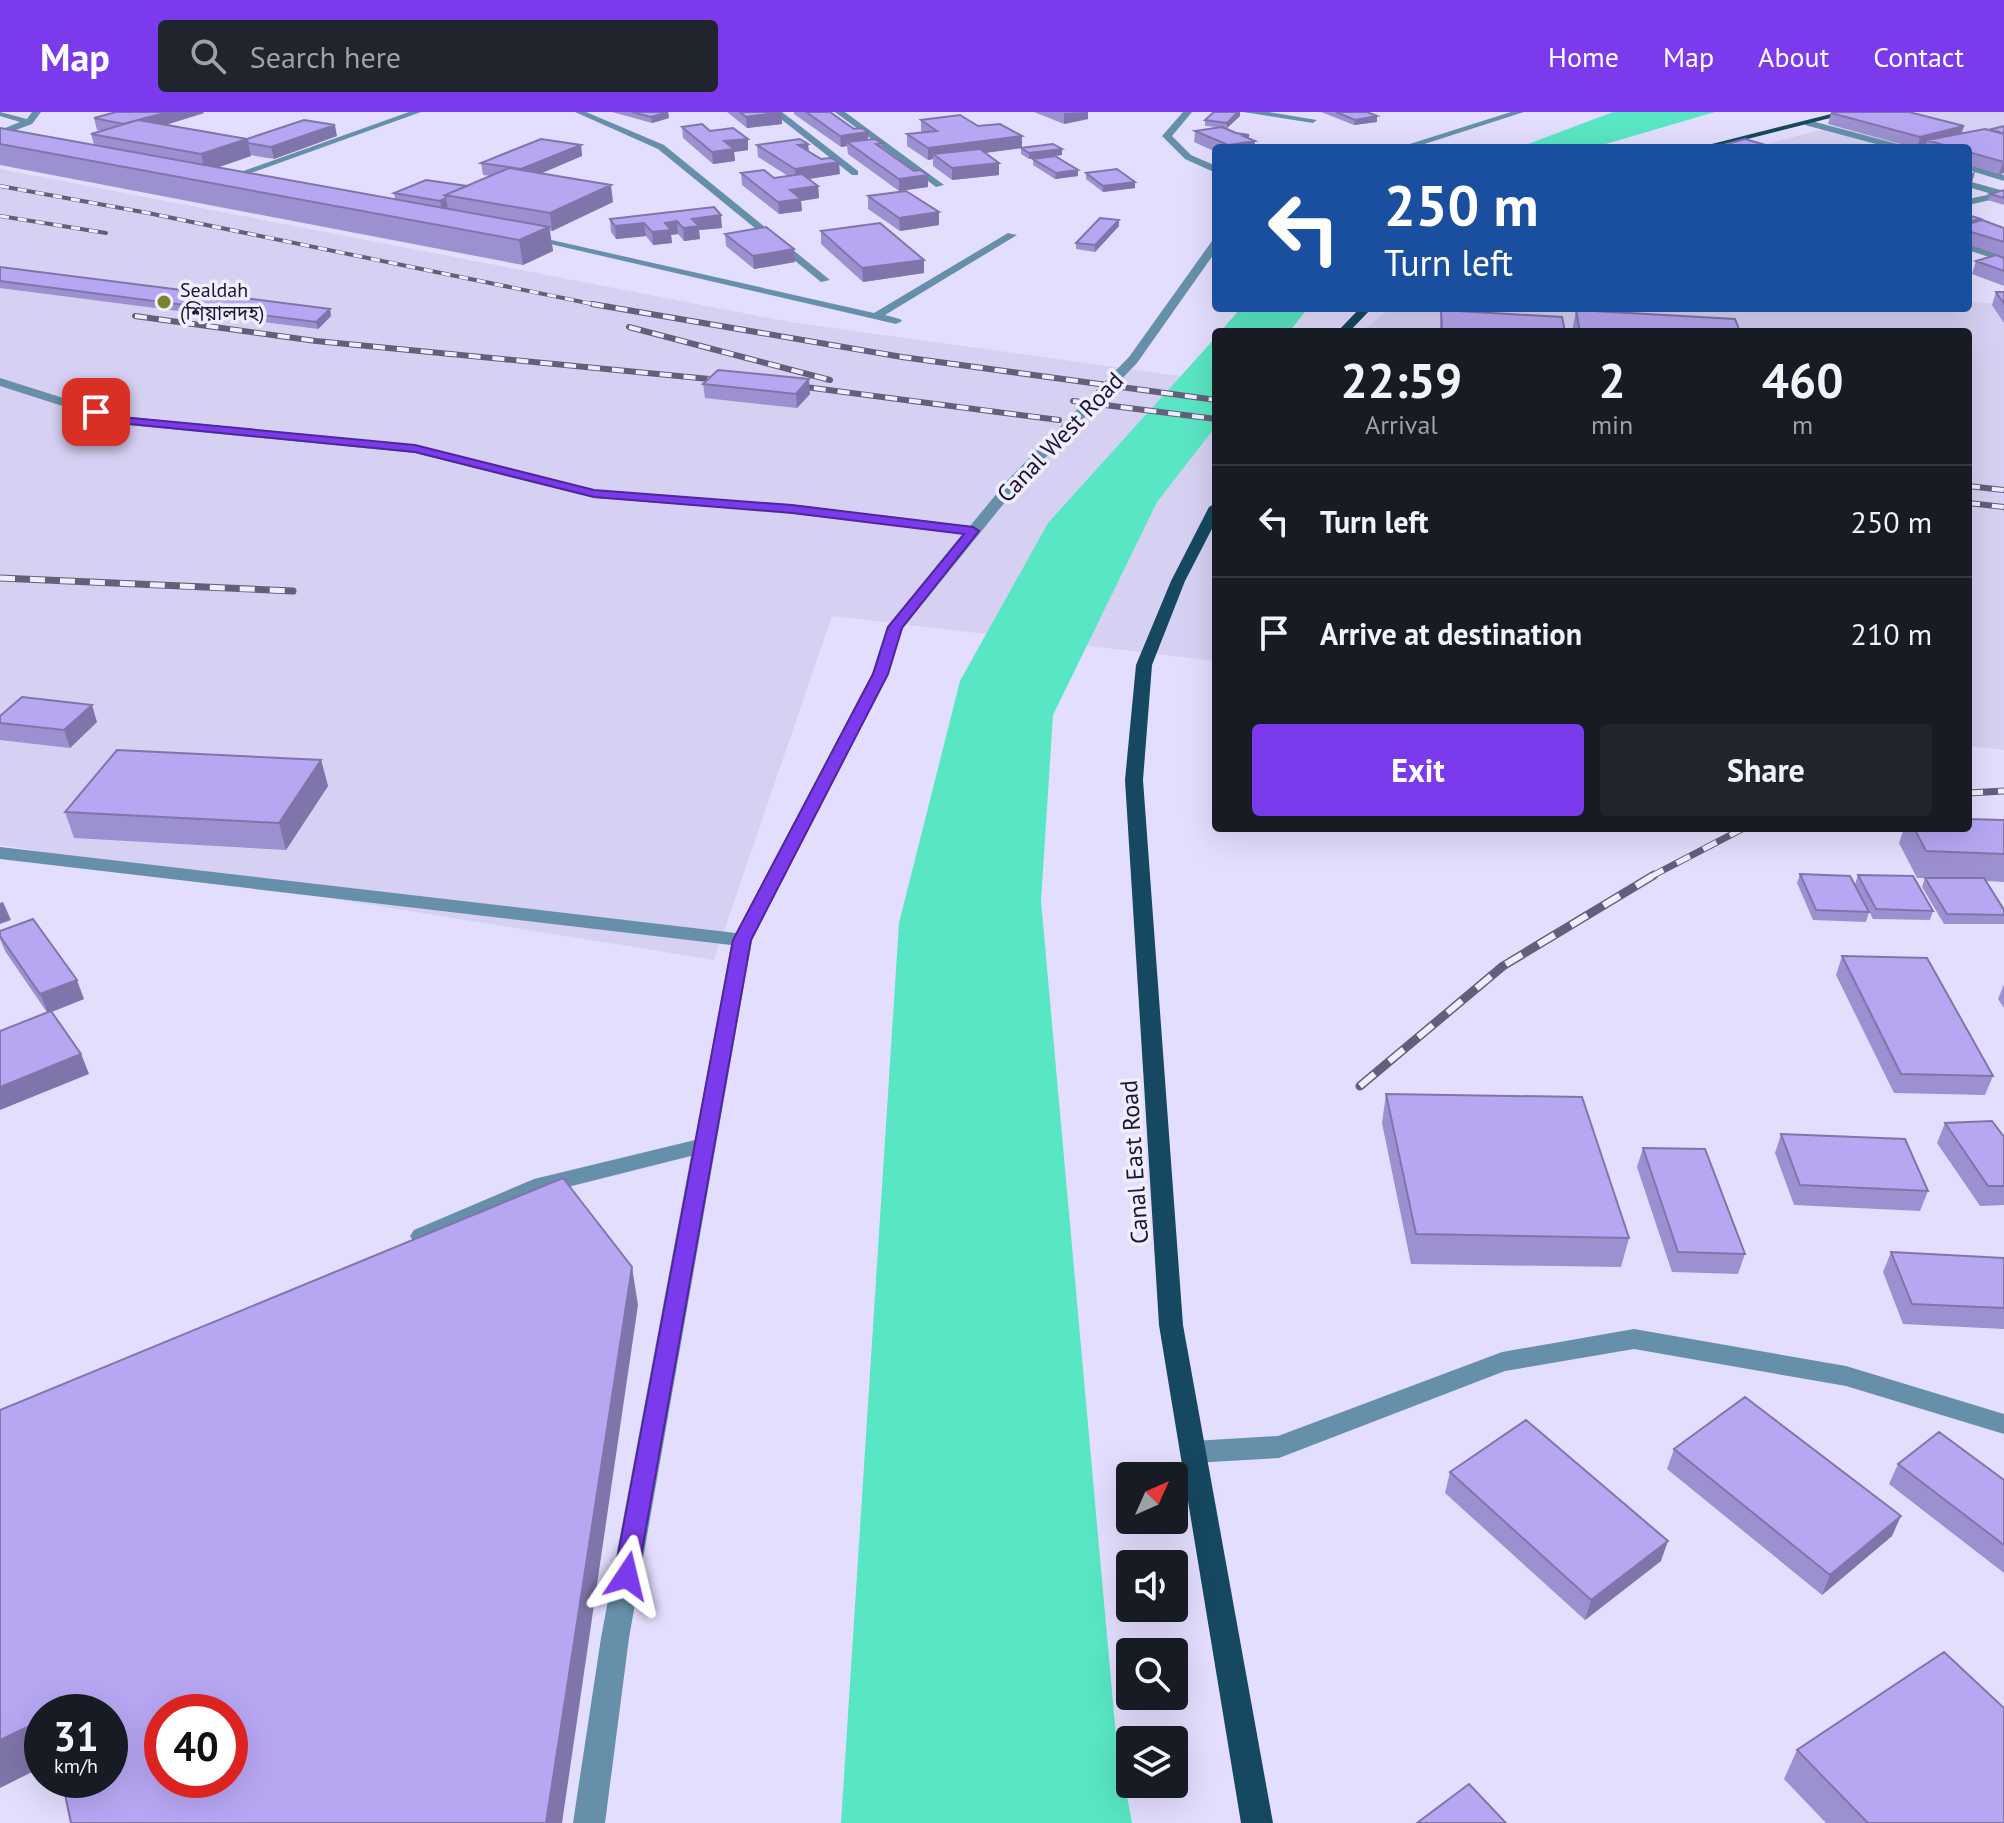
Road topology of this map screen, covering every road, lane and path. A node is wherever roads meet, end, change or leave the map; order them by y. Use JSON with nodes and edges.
{"nodes":[{"id":1,"x":37,"y":112,"type":"edge"},
{"id":2,"x":417,"y":112,"type":"edge"},
{"id":3,"x":579,"y":112,"type":"edge"},
{"id":4,"x":776,"y":112,"type":"edge"},
{"id":5,"x":839,"y":112,"type":"edge"},
{"id":6,"x":1188,"y":112,"type":"edge"},
{"id":7,"x":1247,"y":112,"type":"edge"},
{"id":8,"x":1471,"y":112,"type":"edge"},
{"id":9,"x":1520,"y":112,"type":"edge"},
{"id":10,"x":1850,"y":112,"type":"edge"},
{"id":11,"x":0,"y":113,"type":"edge"},
{"id":12,"x":1494,"y":118,"type":"junction"},
{"id":13,"x":1313,"y":120,"type":"dead end"},
{"id":14,"x":29,"y":122,"type":"junction"},
{"id":15,"x":1808,"y":123,"type":"junction"},
{"id":16,"x":0,"y":133,"type":"edge"},
{"id":17,"x":0,"y":140,"type":"edge"},
{"id":18,"x":16,"y":143,"type":"edge"},
{"id":19,"x":1414,"y":144,"type":"edge"},
{"id":20,"x":1718,"y":144,"type":"edge"},
{"id":21,"x":1887,"y":144,"type":"edge"},
{"id":22,"x":1212,"y":168,"type":"edge"},
{"id":23,"x":1972,"y":168,"type":"edge"},
{"id":24,"x":855,"y":173,"type":"edge"},
{"id":25,"x":2004,"y":178,"type":"edge"},
{"id":26,"x":202,"y":179,"type":"edge"},
{"id":27,"x":218,"y":182,"type":"junction"},
{"id":28,"x":939,"y":185,"type":"edge"},
{"id":29,"x":1972,"y":185,"type":"edge"},
{"id":30,"x":249,"y":188,"type":"edge"},
{"id":31,"x":2004,"y":194,"type":"edge"},
{"id":32,"x":1972,"y":201,"type":"edge"},
{"id":33,"x":516,"y":235,"type":"edge"},
{"id":34,"x":1012,"y":235,"type":"dead end"},
{"id":35,"x":1212,"y":249,"type":"edge"},
{"id":36,"x":1972,"y":249,"type":"edge"},
{"id":37,"x":2004,"y":261,"type":"edge"},
{"id":38,"x":1980,"y":267,"type":"edge"},
{"id":39,"x":825,"y":280,"type":"dead end"},
{"id":40,"x":1362,"y":312,"type":"edge"},
{"id":41,"x":876,"y":316,"type":"junction"},
{"id":42,"x":896,"y":321,"type":"dead end"},
{"id":43,"x":1347,"y":328,"type":"edge"},
{"id":44,"x":0,"y":382,"type":"edge"},
{"id":45,"x":1212,"y":515,"type":"edge"},
{"id":46,"x":973,"y":531,"type":"junction"},
{"id":47,"x":0,"y":853,"type":"edge"},
{"id":48,"x":742,"y":940,"type":"junction"},
{"id":49,"x":705,"y":1145,"type":"junction"},
{"id":50,"x":395,"y":1248,"type":"edge"},
{"id":51,"x":2004,"y":1424,"type":"edge"},
{"id":52,"x":1193,"y":1452,"type":"junction"},
{"id":53,"x":589,"y":1823,"type":"edge"},
{"id":54,"x":1257,"y":1823,"type":"edge"}],
"edges":[{"from":1,"to":14,"type":"street"},
{"from":2,"to":27,"type":"street"},
{"from":3,"to":39,"type":"street"},
{"from":4,"to":24,"type":"street"},
{"from":5,"to":28,"type":"street"},
{"from":6,"to":22,"type":"street"},
{"from":7,"to":13,"type":"street"},
{"from":8,"to":12,"type":"street"},
{"from":9,"to":12,"type":"street"},
{"from":10,"to":15,"type":"main road"},
{"from":11,"to":14,"type":"street"},
{"from":12,"to":19,"type":"street"},
{"from":14,"to":16,"type":"street"},
{"from":15,"to":20,"type":"main road"},
{"from":15,"to":21,"type":"street"},
{"from":17,"to":18,"type":"street"},
{"from":23,"to":25,"type":"street"},
{"from":26,"to":27,"type":"street"},
{"from":27,"to":30,"type":"street"},
{"from":29,"to":31,"type":"street"},
{"from":31,"to":32,"type":"street"},
{"from":33,"to":41,"type":"street"},
{"from":34,"to":41,"type":"street"},
{"from":35,"to":46,"type":"street","name":"Canal West Road"},
{"from":36,"to":37,"type":"street"},
{"from":37,"to":38,"type":"street"},
{"from":40,"to":43,"type":"main road"},
{"from":41,"to":42,"type":"street"},
{"from":44,"to":46,"type":"street"},
{"from":45,"to":52,"type":"main road","name":"Canal East Road"},
{"from":46,"to":48,"type":"street","name":"Canal West Road"},
{"from":47,"to":48,"type":"street"},
{"from":48,"to":49,"type":"street","name":"Canal West Road"},
{"from":49,"to":50,"type":"street"},
{"from":49,"to":53,"type":"street","name":"Canal West Road"},
{"from":51,"to":52,"type":"street"},
{"from":52,"to":54,"type":"main road","name":"Canal East Road"}]}
